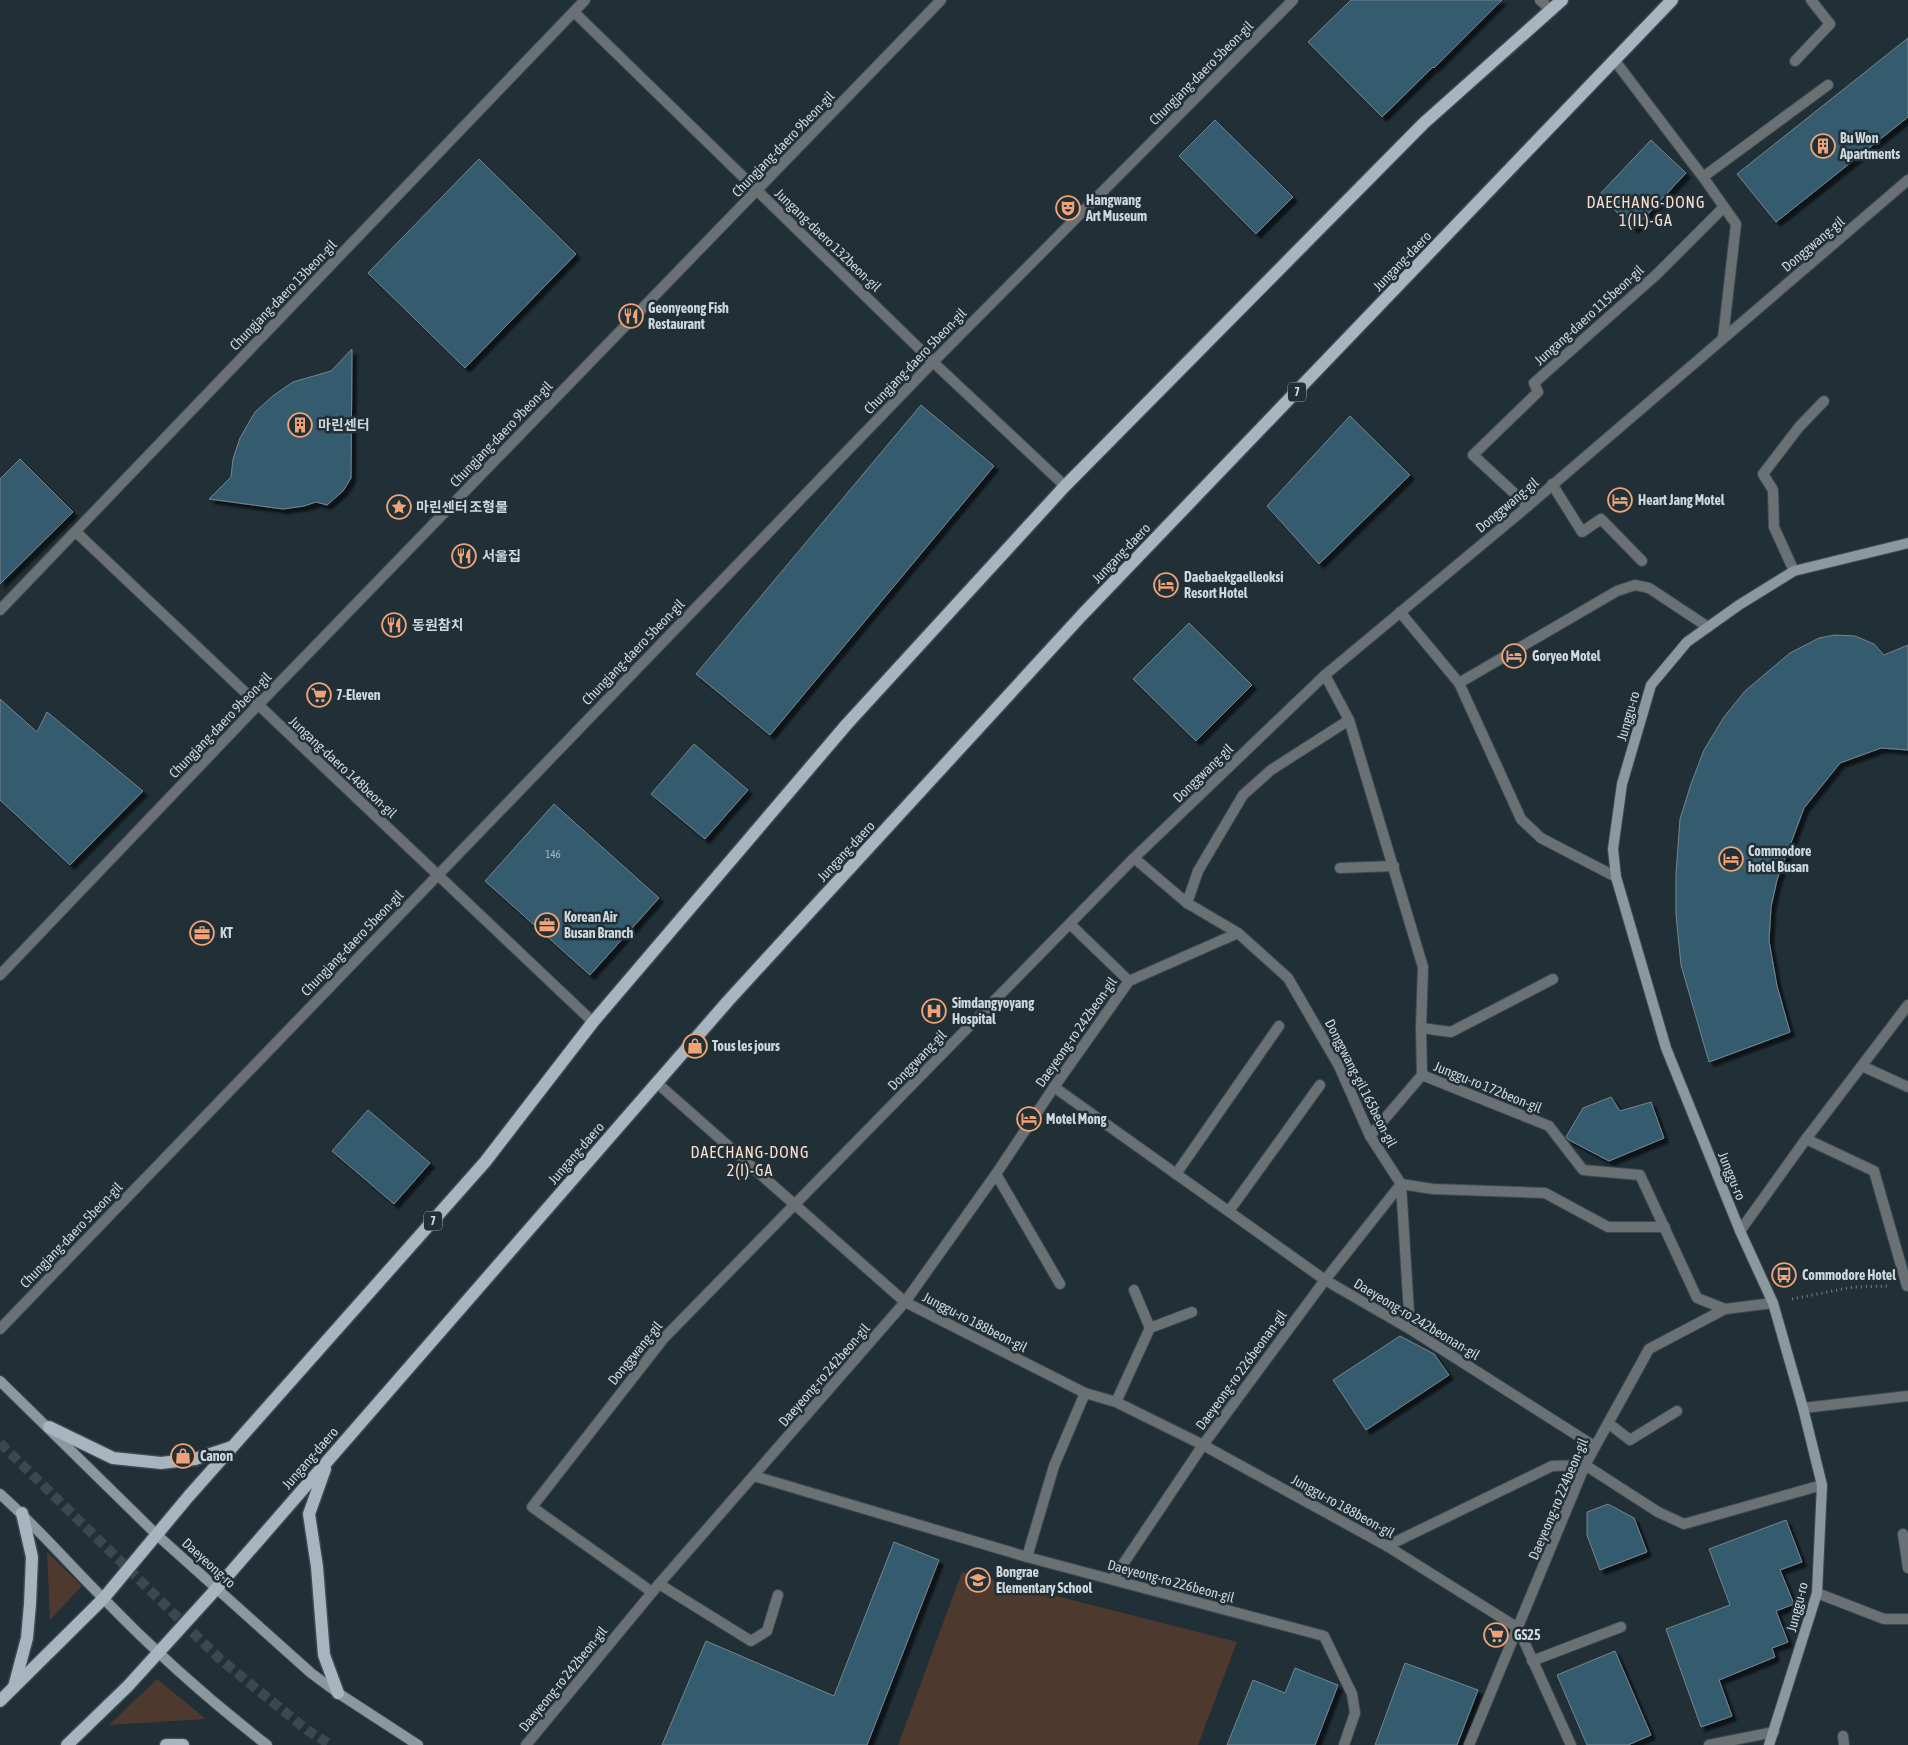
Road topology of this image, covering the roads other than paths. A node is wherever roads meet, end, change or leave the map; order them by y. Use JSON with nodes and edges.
{"nodes":[{"id":1,"x":585,"y":0,"type":"edge"},
{"id":2,"x":941,"y":0,"type":"edge"},
{"id":3,"x":1293,"y":0,"type":"edge"},
{"id":4,"x":1540,"y":0,"type":"edge"},
{"id":5,"x":1562,"y":0,"type":"edge"},
{"id":6,"x":1672,"y":0,"type":"edge"},
{"id":7,"x":1812,"y":0,"type":"edge"},
{"id":8,"x":1551,"y":10,"type":"junction"},
{"id":9,"x":574,"y":12,"type":"junction"},
{"id":10,"x":1615,"y":61,"type":"junction"},
{"id":11,"x":1794,"y":61,"type":"dead end"},
{"id":12,"x":1828,"y":85,"type":"dead end"},
{"id":13,"x":1703,"y":176,"type":"junction"},
{"id":14,"x":1908,"y":180,"type":"edge"},
{"id":15,"x":757,"y":190,"type":"junction"},
{"id":16,"x":1724,"y":207,"type":"junction"},
{"id":17,"x":1723,"y":338,"type":"junction"},
{"id":18,"x":933,"y":362,"type":"junction"},
{"id":19,"x":1824,"y":401,"type":"dead end"},
{"id":20,"x":1552,"y":484,"type":"junction"},
{"id":21,"x":1064,"y":486,"type":"junction"},
{"id":22,"x":1528,"y":506,"type":"junction"},
{"id":23,"x":76,"y":532,"type":"junction"},
{"id":24,"x":1908,"y":543,"type":"edge"},
{"id":25,"x":1642,"y":560,"type":"dead end"},
{"id":26,"x":1794,"y":571,"type":"junction"},
{"id":27,"x":0,"y":610,"type":"edge"},
{"id":28,"x":1400,"y":612,"type":"junction"},
{"id":29,"x":1708,"y":627,"type":"junction"},
{"id":30,"x":1325,"y":675,"type":"junction"},
{"id":31,"x":1460,"y":683,"type":"junction"},
{"id":32,"x":258,"y":705,"type":"junction"},
{"id":33,"x":1349,"y":720,"type":"junction"},
{"id":34,"x":1134,"y":858,"type":"junction"},
{"id":35,"x":1394,"y":866,"type":"junction"},
{"id":36,"x":1340,"y":868,"type":"dead end"},
{"id":37,"x":437,"y":875,"type":"junction"},
{"id":38,"x":1616,"y":877,"type":"junction"},
{"id":39,"x":1187,"y":903,"type":"junction"},
{"id":40,"x":1070,"y":924,"type":"junction"},
{"id":41,"x":1238,"y":933,"type":"junction"},
{"id":42,"x":0,"y":975,"type":"edge"},
{"id":43,"x":1553,"y":979,"type":"dead end"},
{"id":44,"x":1129,"y":981,"type":"junction"},
{"id":45,"x":1908,"y":1005,"type":"edge"},
{"id":46,"x":593,"y":1022,"type":"junction"},
{"id":47,"x":1279,"y":1026,"type":"dead end"},
{"id":48,"x":1421,"y":1028,"type":"junction"},
{"id":49,"x":1862,"y":1066,"type":"junction"},
{"id":50,"x":1422,"y":1075,"type":"junction"},
{"id":51,"x":657,"y":1083,"type":"junction"},
{"id":52,"x":1320,"y":1085,"type":"dead end"},
{"id":53,"x":1054,"y":1087,"type":"junction"},
{"id":54,"x":1908,"y":1087,"type":"edge"},
{"id":55,"x":1370,"y":1136,"type":"junction"},
{"id":56,"x":1806,"y":1139,"type":"junction"},
{"id":57,"x":996,"y":1174,"type":"junction"},
{"id":58,"x":1176,"y":1174,"type":"junction"},
{"id":59,"x":1400,"y":1184,"type":"junction"},
{"id":60,"x":794,"y":1206,"type":"junction"},
{"id":61,"x":1229,"y":1211,"type":"junction"},
{"id":62,"x":1665,"y":1227,"type":"junction"},
{"id":63,"x":1740,"y":1231,"type":"junction"},
{"id":64,"x":1325,"y":1280,"type":"junction"},
{"id":65,"x":1060,"y":1284,"type":"dead end"},
{"id":66,"x":1907,"y":1286,"type":"edge"},
{"id":67,"x":1134,"y":1290,"type":"dead end"},
{"id":68,"x":905,"y":1302,"type":"junction"},
{"id":69,"x":1772,"y":1303,"type":"junction"},
{"id":70,"x":1725,"y":1309,"type":"junction"},
{"id":71,"x":1192,"y":1312,"type":"dead end"},
{"id":72,"x":1150,"y":1328,"type":"junction"},
{"id":73,"x":0,"y":1329,"type":"edge"},
{"id":74,"x":1410,"y":1329,"type":"junction"},
{"id":75,"x":0,"y":1381,"type":"edge"},
{"id":76,"x":1085,"y":1392,"type":"junction"},
{"id":77,"x":1908,"y":1396,"type":"edge"},
{"id":78,"x":1116,"y":1402,"type":"junction"},
{"id":79,"x":1803,"y":1408,"type":"junction"},
{"id":80,"x":1677,"y":1411,"type":"dead end"},
{"id":81,"x":1608,"y":1423,"type":"junction"},
{"id":82,"x":49,"y":1427,"type":"junction"},
{"id":83,"x":1203,"y":1445,"type":"junction"},
{"id":84,"x":1594,"y":1446,"type":"junction"},
{"id":85,"x":232,"y":1447,"type":"junction"},
{"id":86,"x":327,"y":1462,"type":"junction"},
{"id":87,"x":1585,"y":1465,"type":"junction"},
{"id":88,"x":754,"y":1476,"type":"junction"},
{"id":89,"x":1822,"y":1485,"type":"junction"},
{"id":90,"x":0,"y":1494,"type":"edge"},
{"id":91,"x":22,"y":1513,"type":"junction"},
{"id":92,"x":1903,"y":1534,"type":"dead end"},
{"id":93,"x":157,"y":1535,"type":"junction"},
{"id":94,"x":1387,"y":1546,"type":"junction"},
{"id":95,"x":1027,"y":1557,"type":"junction"},
{"id":96,"x":1908,"y":1568,"type":"edge"},
{"id":97,"x":1113,"y":1579,"type":"junction"},
{"id":98,"x":217,"y":1588,"type":"junction"},
{"id":99,"x":656,"y":1588,"type":"junction"},
{"id":100,"x":1817,"y":1594,"type":"junction"},
{"id":101,"x":778,"y":1595,"type":"dead end"},
{"id":102,"x":103,"y":1599,"type":"junction"},
{"id":103,"x":1908,"y":1619,"type":"edge"},
{"id":104,"x":1621,"y":1627,"type":"dead end"},
{"id":105,"x":1518,"y":1628,"type":"junction"},
{"id":106,"x":159,"y":1652,"type":"junction"},
{"id":107,"x":1532,"y":1661,"type":"junction"},
{"id":108,"x":13,"y":1688,"type":"junction"},
{"id":109,"x":338,"y":1693,"type":"junction"},
{"id":110,"x":0,"y":1702,"type":"edge"},
{"id":111,"x":1774,"y":1732,"type":"junction"},
{"id":112,"x":67,"y":1745,"type":"edge"},
{"id":113,"x":166,"y":1745,"type":"edge"},
{"id":114,"x":183,"y":1745,"type":"edge"},
{"id":115,"x":267,"y":1745,"type":"edge"},
{"id":116,"x":418,"y":1745,"type":"edge"},
{"id":117,"x":526,"y":1745,"type":"edge"},
{"id":118,"x":1344,"y":1745,"type":"edge"},
{"id":119,"x":1469,"y":1745,"type":"edge"},
{"id":120,"x":1571,"y":1745,"type":"edge"},
{"id":121,"x":1709,"y":1745,"type":"edge"},
{"id":122,"x":1769,"y":1745,"type":"edge"}],
"edges":[{"from":1,"to":9,"type":"street","name":"Chungjang-daero 13beon-gil"},
{"from":2,"to":15,"type":"street","name":"Chungjang-daero 9beon-gil"},
{"from":3,"to":18,"type":"street","name":"Chungjang-daero 5beon-gil"},
{"from":4,"to":8,"type":"street"},
{"from":5,"to":8,"type":"main road","number":"7"},
{"from":6,"to":10,"type":"main road","name":"Jungang-daero","number":"7"},
{"from":7,"to":11,"type":"street"},
{"from":8,"to":21,"type":"main road","number":"7"},
{"from":9,"to":15,"type":"street","name":"Jungang-daero 132beon-gil"},
{"from":9,"to":23,"type":"street","name":"Chungjang-daero 13beon-gil"},
{"from":10,"to":13,"type":"street"},
{"from":10,"to":51,"type":"main road","name":"Jungang-daero","number":"7"},
{"from":12,"to":13,"type":"street"},
{"from":13,"to":16,"type":"street"},
{"from":14,"to":17,"type":"street","name":"Donggwang-gil"},
{"from":15,"to":18,"type":"street","name":"Jungang-daero 132beon-gil"},
{"from":15,"to":32,"type":"street","name":"Chungjang-daero 9beon-gil"},
{"from":16,"to":17,"type":"street"},
{"from":16,"to":22,"type":"street","name":"Jungang-daero 115beon-gil"},
{"from":17,"to":20,"type":"street","name":"Donggwang-gil"},
{"from":18,"to":21,"type":"street","name":"Jungang-daero 132beon-gil"},
{"from":18,"to":37,"type":"street","name":"Chungjang-daero 5beon-gil"},
{"from":19,"to":26,"type":"street"},
{"from":20,"to":22,"type":"street","name":"Donggwang-gil"},
{"from":20,"to":25,"type":"street","name":"Donggwang-gil"},
{"from":21,"to":46,"type":"main road","number":"7"},
{"from":22,"to":28,"type":"street","name":"Donggwang-gil"},
{"from":23,"to":27,"type":"street","name":"Chungjang-daero 13beon-gil"},
{"from":23,"to":32,"type":"street","name":"Jungang-daero 148beon-gil"},
{"from":24,"to":26,"type":"main road","name":"Junggu-ro"},
{"from":26,"to":29,"type":"main road","name":"Junggu-ro"},
{"from":28,"to":30,"type":"street","name":"Donggwang-gil"},
{"from":28,"to":31,"type":"street"},
{"from":29,"to":31,"type":"street"},
{"from":29,"to":38,"type":"main road","name":"Junggu-ro"},
{"from":30,"to":33,"type":"street","name":"Junggu-ro 172beon-gil"},
{"from":30,"to":34,"type":"street","name":"Donggwang-gil"},
{"from":31,"to":38,"type":"street"},
{"from":32,"to":37,"type":"street","name":"Jungang-daero 148beon-gil"},
{"from":32,"to":42,"type":"street","name":"Chungjang-daero 9beon-gil"},
{"from":33,"to":35,"type":"street","name":"Junggu-ro 172beon-gil"},
{"from":33,"to":39,"type":"street"},
{"from":34,"to":39,"type":"street","name":"Donggwang-gil 165beon-gil"},
{"from":34,"to":40,"type":"street","name":"Donggwang-gil"},
{"from":35,"to":36,"type":"street"},
{"from":35,"to":48,"type":"street","name":"Junggu-ro 172beon-gil"},
{"from":37,"to":46,"type":"street","name":"Jungang-daero 148beon-gil"},
{"from":37,"to":73,"type":"street","name":"Chungjang-daero 5beon-gil"},
{"from":38,"to":63,"type":"main road","name":"Junggu-ro"},
{"from":39,"to":41,"type":"street","name":"Donggwang-gil 165beon-gil"},
{"from":40,"to":44,"type":"street"},
{"from":40,"to":60,"type":"street","name":"Donggwang-gil"},
{"from":41,"to":44,"type":"street","name":"Daeyeong-ro 242beon-gil"},
{"from":41,"to":55,"type":"street","name":"Donggwang-gil 165beon-gil"},
{"from":43,"to":48,"type":"street"},
{"from":44,"to":53,"type":"street","name":"Daeyeong-ro 242beon-gil"},
{"from":45,"to":49,"type":"street"},
{"from":46,"to":85,"type":"main road","number":"7"},
{"from":47,"to":58,"type":"street"},
{"from":48,"to":50,"type":"street","name":"Junggu-ro 172beon-gil"},
{"from":49,"to":54,"type":"street"},
{"from":49,"to":56,"type":"street"},
{"from":50,"to":55,"type":"street"},
{"from":50,"to":62,"type":"street","name":"Junggu-ro 172beon-gil"},
{"from":51,"to":60,"type":"street","name":"Junggu-ro 188beon-gil"},
{"from":51,"to":86,"type":"main road","name":"Jungang-daero","number":"7"},
{"from":52,"to":61,"type":"street"},
{"from":53,"to":57,"type":"street","name":"Daeyeong-ro 242beon-gil"},
{"from":53,"to":58,"type":"street","name":"Daeyeong-ro 242beonan-gil"},
{"from":55,"to":59,"type":"street","name":"Donggwang-gil 165beon-gil"},
{"from":56,"to":63,"type":"street"},
{"from":56,"to":66,"type":"street"},
{"from":57,"to":65,"type":"street"},
{"from":57,"to":68,"type":"street","name":"Daeyeong-ro 242beon-gil"},
{"from":58,"to":61,"type":"street","name":"Daeyeong-ro 242beonan-gil"},
{"from":59,"to":62,"type":"street"},
{"from":59,"to":64,"type":"street","name":"Daeyeong-ro 226beonan-gil"},
{"from":59,"to":74,"type":"street"},
{"from":60,"to":68,"type":"street","name":"Junggu-ro 188beon-gil"},
{"from":60,"to":99,"type":"street","name":"Donggwang-gil"},
{"from":61,"to":64,"type":"street","name":"Daeyeong-ro 242beonan-gil"},
{"from":62,"to":70,"type":"street","name":"Junggu-ro 172beon-gil"},
{"from":63,"to":69,"type":"main road","name":"Junggu-ro"},
{"from":64,"to":74,"type":"street","name":"Daeyeong-ro 242beonan-gil"},
{"from":64,"to":83,"type":"street","name":"Daeyeong-ro 226beonan-gil"},
{"from":67,"to":72,"type":"street"},
{"from":68,"to":76,"type":"street","name":"Junggu-ro 188beon-gil"},
{"from":68,"to":88,"type":"street","name":"Daeyeong-ro 242beon-gil"},
{"from":69,"to":70,"type":"street","name":"Junggu-ro 172beon-gil"},
{"from":69,"to":79,"type":"main road","name":"Junggu-ro"},
{"from":70,"to":81,"type":"street","name":"Daeyeong-ro 224beon-gil"},
{"from":71,"to":72,"type":"street"},
{"from":72,"to":78,"type":"street"},
{"from":74,"to":84,"type":"street","name":"Daeyeong-ro 242beonan-gil"},
{"from":75,"to":82,"type":"main road","name":"Daeyeong-ro"},
{"from":76,"to":78,"type":"street","name":"Junggu-ro 188beon-gil"},
{"from":76,"to":95,"type":"street"},
{"from":77,"to":79,"type":"street"},
{"from":78,"to":83,"type":"street","name":"Junggu-ro 188beon-gil"},
{"from":79,"to":89,"type":"main road","name":"Junggu-ro"},
{"from":80,"to":81,"type":"street"},
{"from":81,"to":84,"type":"street","name":"Daeyeong-ro 224beon-gil"},
{"from":82,"to":85,"type":"main road"},
{"from":82,"to":93,"type":"main road","name":"Daeyeong-ro"},
{"from":83,"to":94,"type":"street","name":"Junggu-ro 188beon-gil"},
{"from":83,"to":97,"type":"street","name":"Daeyeong-ro 226beonan-gil"},
{"from":84,"to":87,"type":"street","name":"Daeyeong-ro 224beon-gil"},
{"from":85,"to":93,"type":"main road","number":"7"},
{"from":86,"to":98,"type":"main road","name":"Jungang-daero","number":"7"},
{"from":86,"to":109,"type":"main road"},
{"from":87,"to":89,"type":"street"},
{"from":87,"to":94,"type":"street"},
{"from":87,"to":105,"type":"street","name":"Daeyeong-ro 224beon-gil"},
{"from":88,"to":95,"type":"street","name":"Daeyeong-ro 226beon-gil"},
{"from":88,"to":99,"type":"street","name":"Daeyeong-ro 242beon-gil"},
{"from":89,"to":100,"type":"main road","name":"Junggu-ro"},
{"from":90,"to":91,"type":"main road"},
{"from":91,"to":102,"type":"main road"},
{"from":91,"to":108,"type":"main road"},
{"from":92,"to":96,"type":"street"},
{"from":93,"to":98,"type":"main road","name":"Daeyeong-ro"},
{"from":93,"to":102,"type":"main road","number":"7"},
{"from":94,"to":105,"type":"street","name":"Junggu-ro 188beon-gil"},
{"from":95,"to":97,"type":"street","name":"Daeyeong-ro 226beon-gil"},
{"from":97,"to":118,"type":"street","name":"Daeyeong-ro 226beon-gil"},
{"from":98,"to":106,"type":"main road","name":"Jungang-daero","number":"7"},
{"from":98,"to":109,"type":"main road","name":"Daeyeong-ro"},
{"from":99,"to":101,"type":"street"},
{"from":99,"to":117,"type":"street","name":"Daeyeong-ro 242beon-gil"},
{"from":100,"to":103,"type":"street"},
{"from":100,"to":111,"type":"main road","name":"Junggu-ro"},
{"from":102,"to":106,"type":"main road"},
{"from":102,"to":108,"type":"main road","number":"7"},
{"from":104,"to":107,"type":"street"},
{"from":105,"to":107,"type":"street"},
{"from":105,"to":119,"type":"street","name":"Daeyeong-ro 224beon-gil"},
{"from":106,"to":112,"type":"main road","name":"Jungang-daero","number":"7"},
{"from":106,"to":115,"type":"main road"},
{"from":107,"to":120,"type":"street"},
{"from":108,"to":110,"type":"main road","number":"7"},
{"from":109,"to":116,"type":"main road","name":"Daeyeong-ro"},
{"from":111,"to":121,"type":"street"},
{"from":111,"to":122,"type":"main road","name":"Junggu-ro"},
{"from":113,"to":114,"type":"main road"}]}
